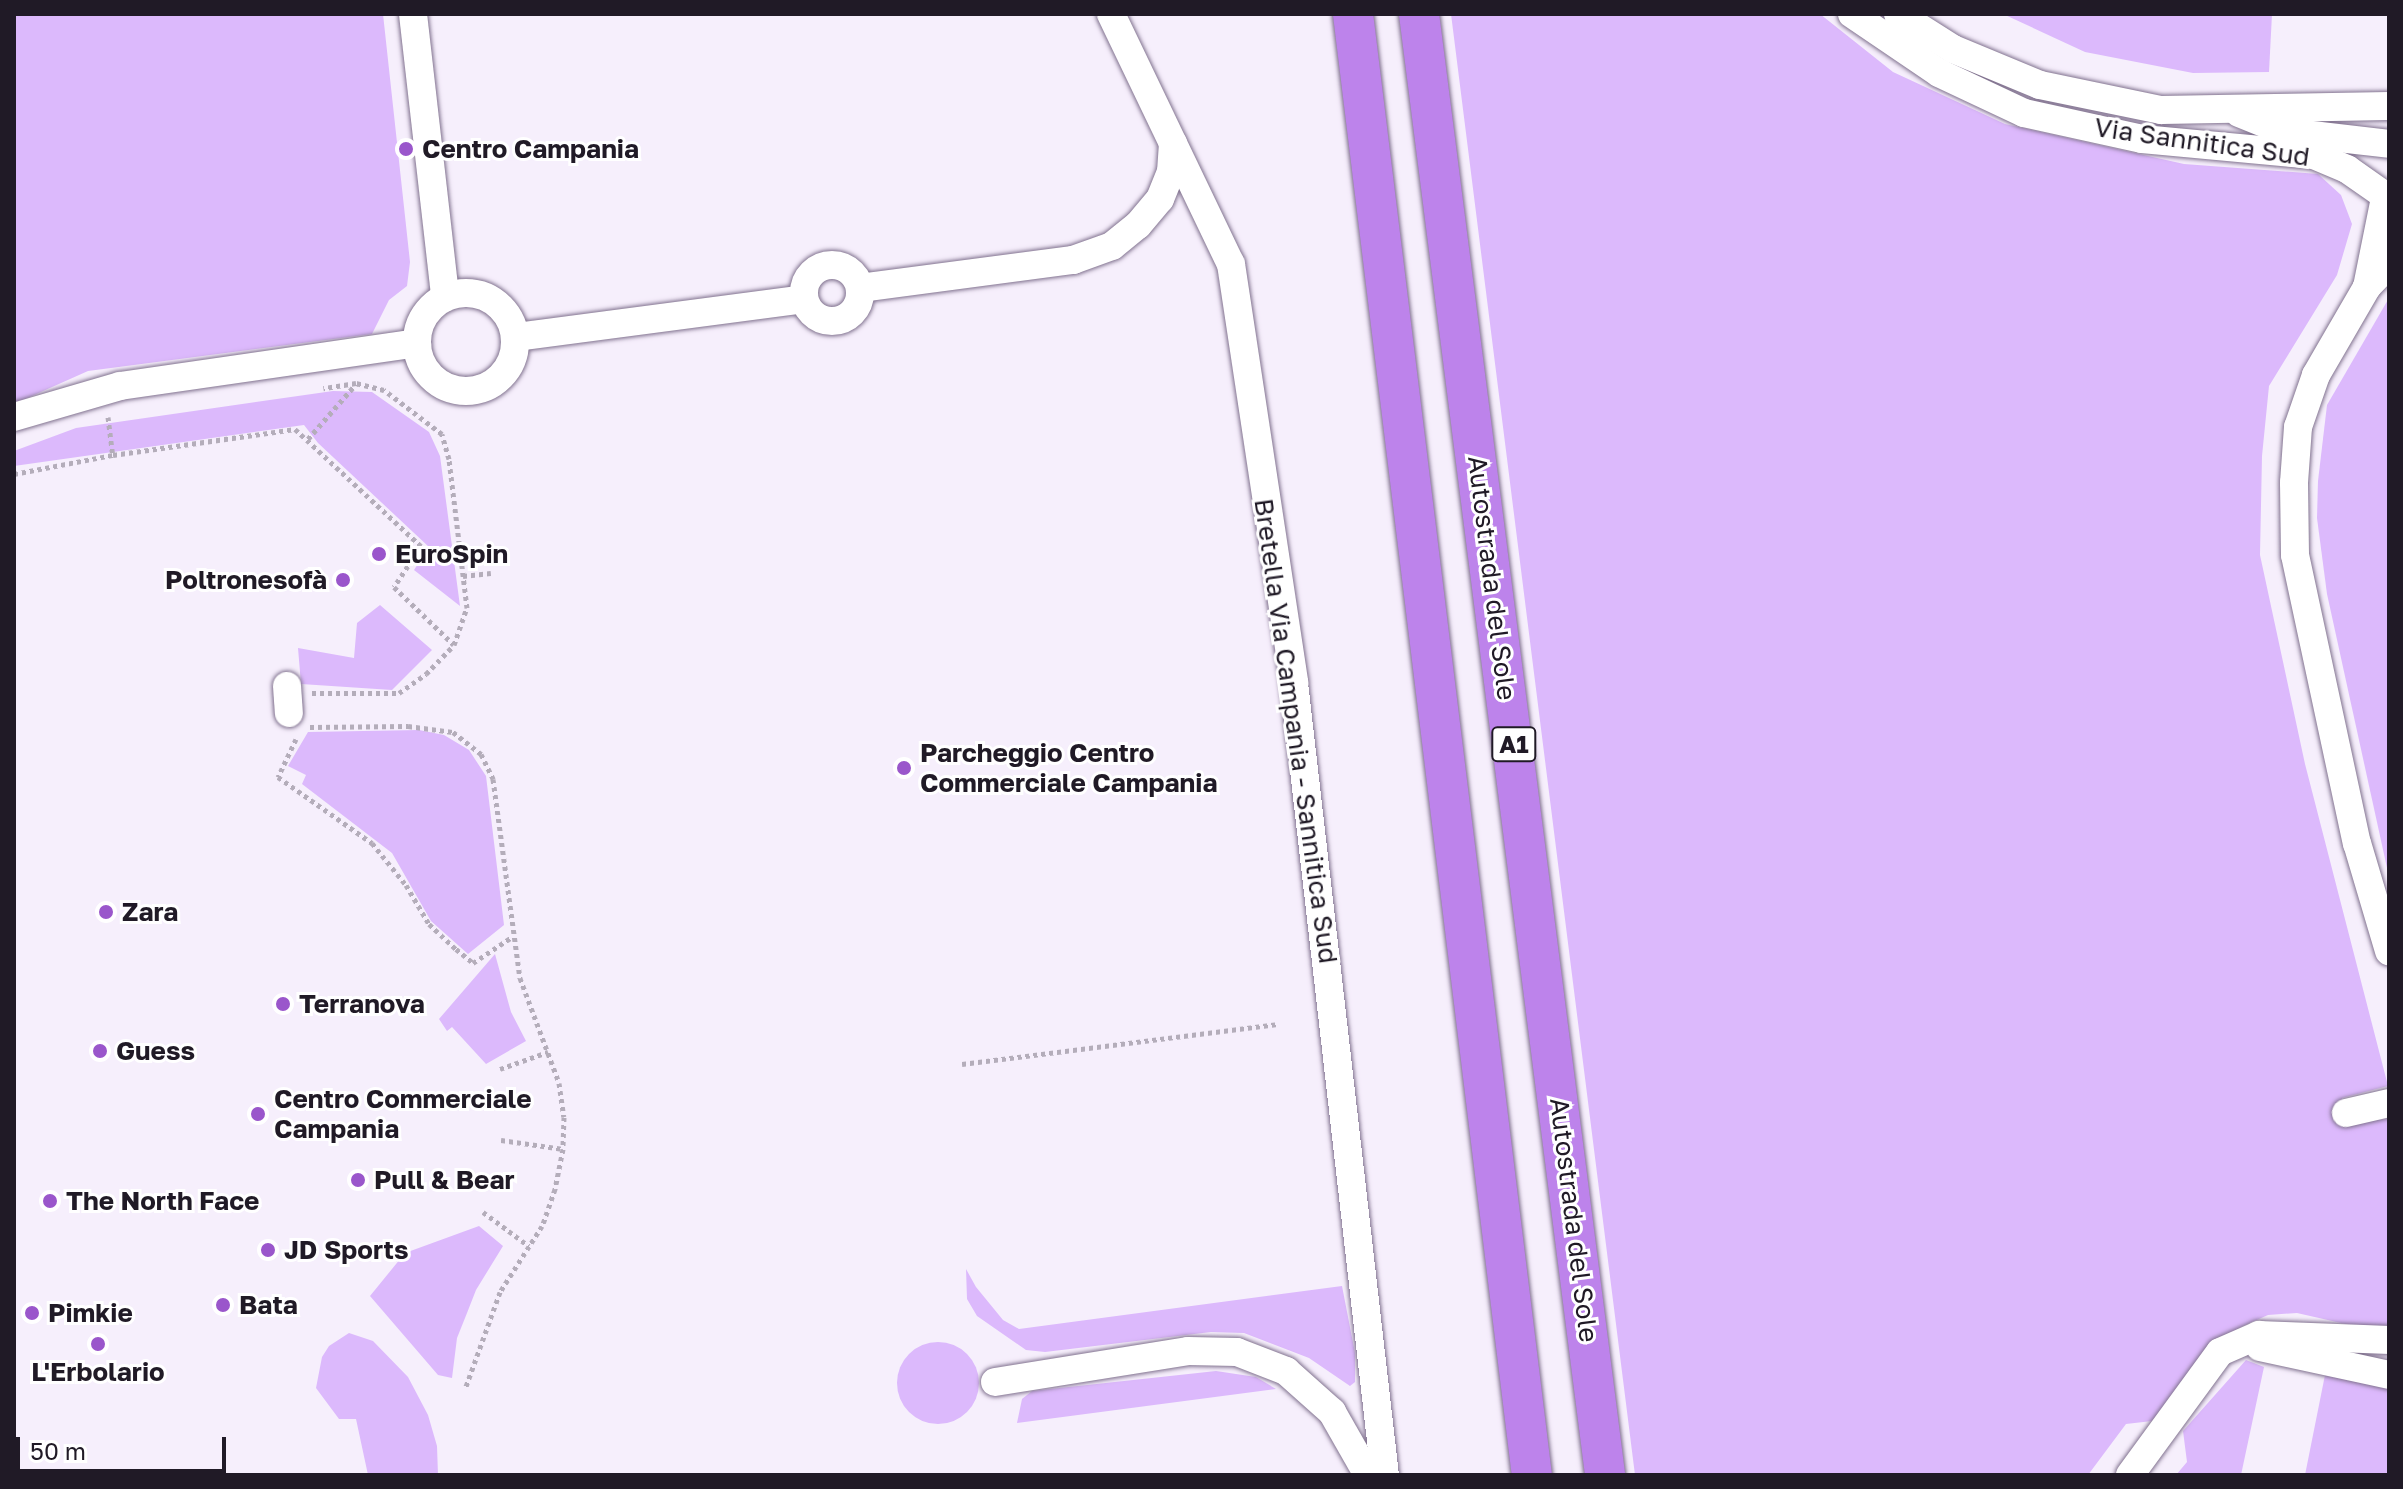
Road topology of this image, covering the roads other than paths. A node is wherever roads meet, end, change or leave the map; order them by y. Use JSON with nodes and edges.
{"nodes":[{"id":1,"x":413,"y":14,"type":"edge"},
{"id":2,"x":1111,"y":14,"type":"edge"},
{"id":3,"x":1353,"y":14,"type":"edge"},
{"id":4,"x":1419,"y":14,"type":"edge"},
{"id":5,"x":1852,"y":14,"type":"edge"},
{"id":6,"x":1898,"y":14,"type":"edge"},
{"id":7,"x":2389,"y":106,"type":"edge"},
{"id":8,"x":2231,"y":110,"type":"junction"},
{"id":9,"x":1173,"y":143,"type":"junction"},
{"id":10,"x":2389,"y":144,"type":"edge"},
{"id":11,"x":2389,"y":153,"type":"edge"},
{"id":12,"x":2384,"y":201,"type":"edge"},
{"id":13,"x":2389,"y":264,"type":"edge"},
{"id":14,"x":2367,"y":287,"type":"junction"},
{"id":15,"x":860,"y":288,"type":"junction"},
{"id":16,"x":445,"y":297,"type":"junction"},
{"id":17,"x":804,"y":299,"type":"junction"},
{"id":18,"x":516,"y":337,"type":"junction"},
{"id":19,"x":417,"y":343,"type":"junction"},
{"id":20,"x":14,"y":417,"type":"edge"},
{"id":21,"x":2389,"y":951,"type":"edge"},
{"id":22,"x":2389,"y":1103,"type":"edge"},
{"id":23,"x":2346,"y":1113,"type":"dead end"},
{"id":24,"x":2389,"y":1340,"type":"edge"},
{"id":25,"x":2240,"y":1343,"type":"junction"},
{"id":26,"x":2389,"y":1375,"type":"edge"},
{"id":27,"x":995,"y":1382,"type":"dead end"},
{"id":28,"x":1368,"y":1475,"type":"edge"},
{"id":29,"x":1385,"y":1475,"type":"edge"},
{"id":30,"x":1532,"y":1475,"type":"edge"},
{"id":31,"x":1605,"y":1475,"type":"edge"},
{"id":32,"x":2130,"y":1475,"type":"edge"}],
"edges":[{"from":1,"to":16,"type":"street"},
{"from":2,"to":9,"type":"street","name":"Bretella Via Campania - Sannitica Sud"},
{"from":3,"to":30,"type":"highway"},
{"from":4,"to":31,"type":"highway","name":"Autostrada del Sole","number":"A1"},
{"from":5,"to":12,"type":"street","name":"Via Sannitica Sud"},
{"from":6,"to":8,"type":"street","name":"Via Sannitica Sud"},
{"from":7,"to":8,"type":"street","name":"Via Sannitica Sud"},
{"from":8,"to":10,"type":"street","name":"Via Sannitica Sud"},
{"from":9,"to":15,"type":"street"},
{"from":9,"to":29,"type":"street","name":"Bretella Via Campania - Sannitica Sud"},
{"from":11,"to":12,"type":"street"},
{"from":12,"to":14,"type":"street"},
{"from":13,"to":14,"type":"street"},
{"from":14,"to":21,"type":"street"},
{"from":15,"to":17,"type":"street"},
{"from":15,"to":17,"type":"street"},
{"from":16,"to":18,"type":"street"},
{"from":16,"to":19,"type":"street"},
{"from":17,"to":18,"type":"street"},
{"from":18,"to":19,"type":"street"},
{"from":19,"to":20,"type":"street"},
{"from":22,"to":23,"type":"street"},
{"from":24,"to":25,"type":"street"},
{"from":25,"to":26,"type":"street"},
{"from":25,"to":32,"type":"street"},
{"from":27,"to":28,"type":"street"}]}
